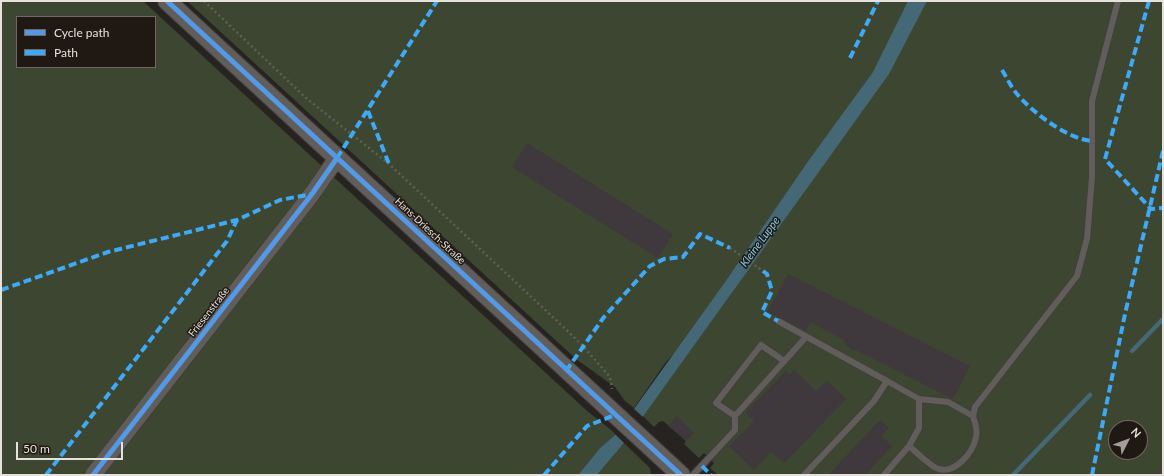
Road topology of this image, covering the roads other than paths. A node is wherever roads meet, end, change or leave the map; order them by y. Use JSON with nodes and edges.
{"nodes":[{"id":1,"x":167,"y":1,"type":"edge"},
{"id":2,"x":1118,"y":1,"type":"edge"},
{"id":3,"x":337,"y":158,"type":"junction"},
{"id":4,"x":778,"y":322,"type":"dead end"},
{"id":5,"x":806,"y":337,"type":"junction"},
{"id":6,"x":784,"y":361,"type":"junction"},
{"id":7,"x":887,"y":381,"type":"junction"},
{"id":8,"x":919,"y":399,"type":"junction"},
{"id":9,"x":735,"y":416,"type":"junction"},
{"id":10,"x":973,"y":416,"type":"junction"},
{"id":11,"x":909,"y":446,"type":"junction"},
{"id":12,"x":93,"y":475,"type":"edge"},
{"id":13,"x":681,"y":475,"type":"edge"},
{"id":14,"x":693,"y":475,"type":"edge"},
{"id":15,"x":804,"y":475,"type":"edge"},
{"id":16,"x":884,"y":475,"type":"edge"}],
"edges":[{"from":1,"to":3,"type":"main road","name":"Hans-Driesch-Straße"},
{"from":2,"to":10,"type":"lane"},
{"from":3,"to":12,"type":"street","name":"Friesenstraße"},
{"from":3,"to":13,"type":"main road","name":"Hans-Driesch-Straße"},
{"from":4,"to":5,"type":"lane"},
{"from":5,"to":6,"type":"lane"},
{"from":5,"to":7,"type":"lane"},
{"from":6,"to":9,"type":"lane"},
{"from":6,"to":9,"type":"lane"},
{"from":7,"to":8,"type":"lane"},
{"from":7,"to":15,"type":"lane"},
{"from":8,"to":10,"type":"lane"},
{"from":8,"to":11,"type":"lane"},
{"from":9,"to":14,"type":"lane"},
{"from":10,"to":11,"type":"lane"},
{"from":11,"to":16,"type":"lane"}]}
